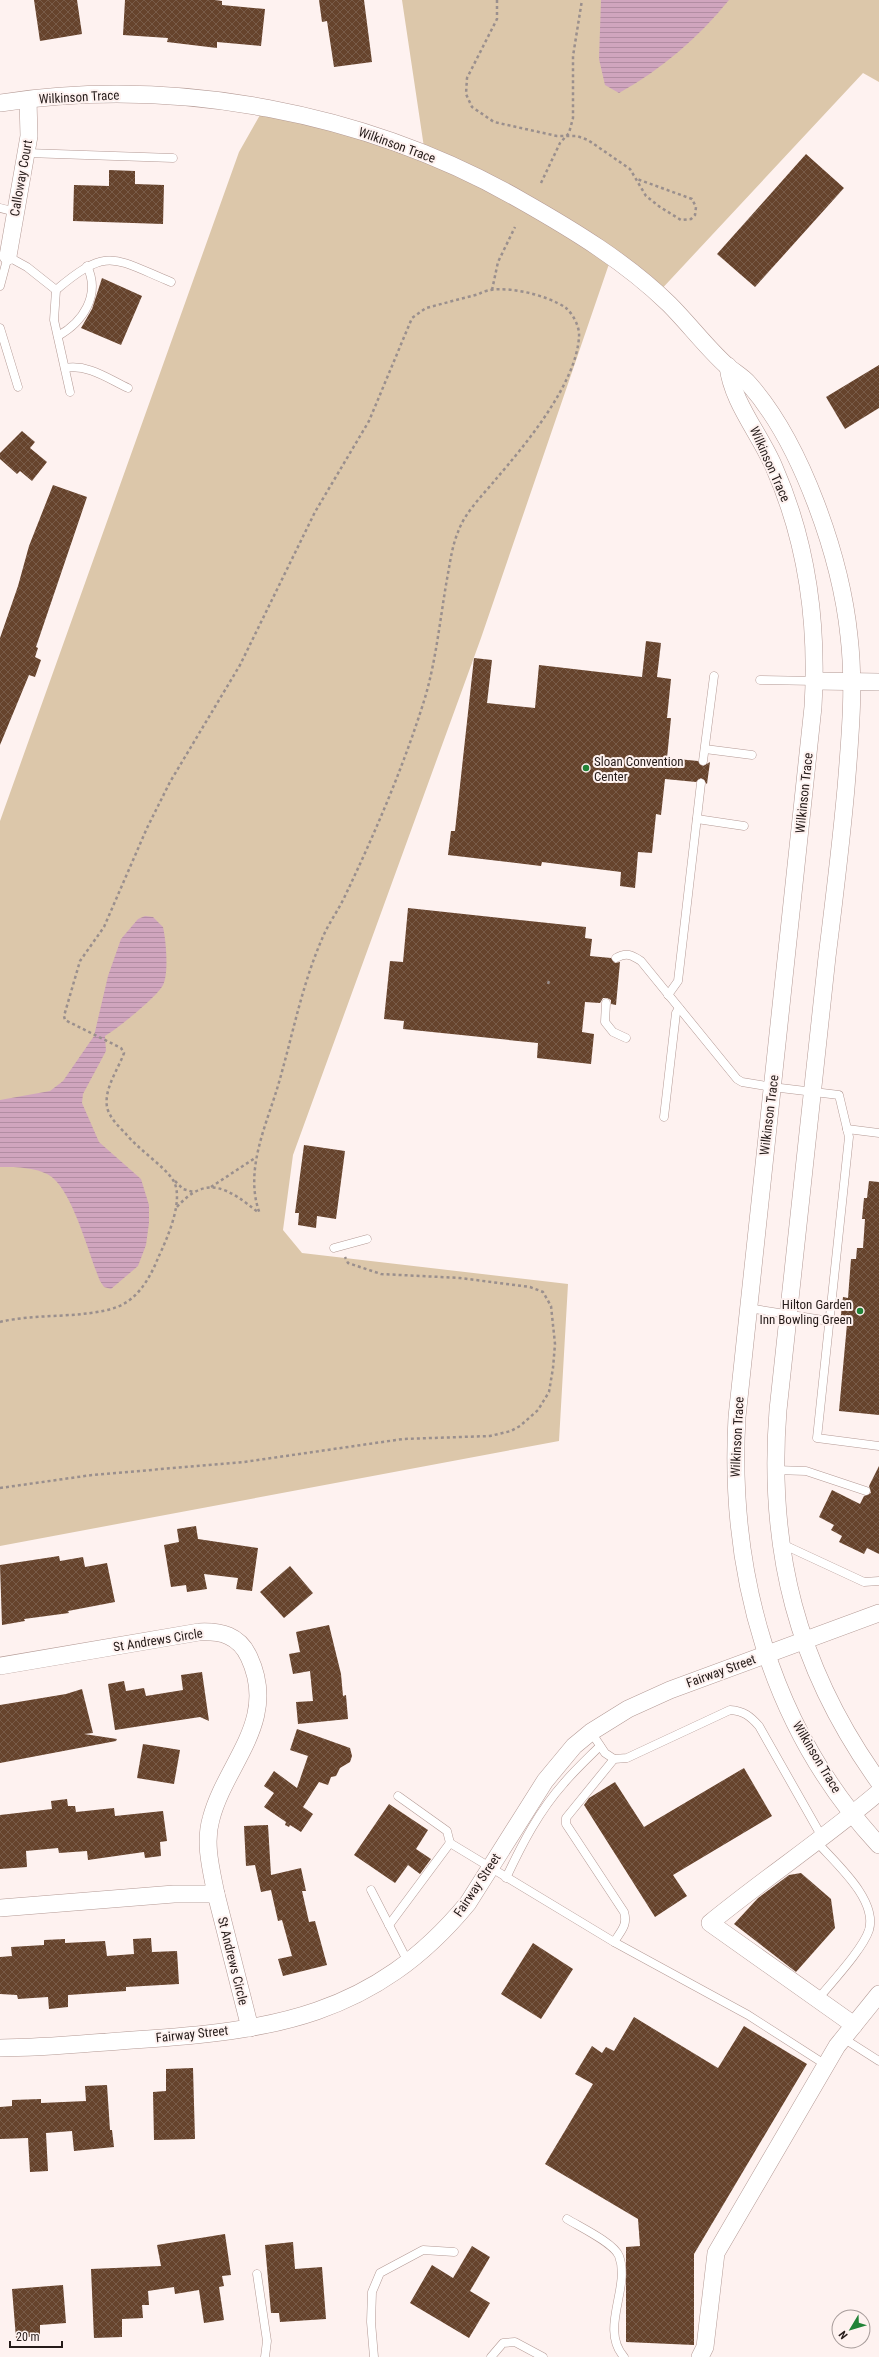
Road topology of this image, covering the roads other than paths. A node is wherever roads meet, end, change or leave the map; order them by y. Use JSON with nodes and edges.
{"nodes":[{"id":1,"x":28,"y":100,"type":"junction"},
{"id":2,"x":0,"y":103,"type":"edge"},
{"id":3,"x":27,"y":153,"type":"junction"},
{"id":4,"x":173,"y":158,"type":"dead end"},
{"id":5,"x":8,"y":210,"type":"edge"},
{"id":6,"x":4,"y":257,"type":"edge"},
{"id":7,"x":87,"y":266,"type":"junction"},
{"id":8,"x":171,"y":282,"type":"dead end"},
{"id":9,"x":0,"y":286,"type":"edge"},
{"id":10,"x":56,"y":290,"type":"junction"},
{"id":11,"x":0,"y":328,"type":"edge"},
{"id":12,"x":58,"y":336,"type":"junction"},
{"id":13,"x":728,"y":366,"type":"junction"},
{"id":14,"x":65,"y":368,"type":"junction"},
{"id":15,"x":18,"y":387,"type":"dead end"},
{"id":16,"x":128,"y":388,"type":"dead end"},
{"id":17,"x":70,"y":392,"type":"dead end"},
{"id":18,"x":714,"y":676,"type":"dead end"},
{"id":19,"x":760,"y":680,"type":"dead end"},
{"id":20,"x":815,"y":681,"type":"junction"},
{"id":21,"x":852,"y":682,"type":"junction"},
{"id":22,"x":879,"y":682,"type":"edge"},
{"id":23,"x":705,"y":749,"type":"junction"},
{"id":24,"x":752,"y":755,"type":"dead end"},
{"id":25,"x":703,"y":761,"type":"dead end"},
{"id":26,"x":701,"y":783,"type":"dead end"},
{"id":27,"x":697,"y":819,"type":"junction"},
{"id":28,"x":744,"y":826,"type":"dead end"},
{"id":29,"x":616,"y":958,"type":"dead end"},
{"id":30,"x":668,"y":995,"type":"junction"},
{"id":31,"x":606,"y":1004,"type":"dead end"},
{"id":32,"x":679,"y":1008,"type":"junction"},
{"id":33,"x":626,"y":1038,"type":"dead end"},
{"id":34,"x":772,"y":1087,"type":"junction"},
{"id":35,"x":813,"y":1093,"type":"junction"},
{"id":36,"x":664,"y":1117,"type":"dead end"},
{"id":37,"x":847,"y":1129,"type":"junction"},
{"id":38,"x":879,"y":1133,"type":"edge"},
{"id":39,"x":367,"y":1239,"type":"dead end"},
{"id":40,"x":337,"y":1247,"type":"road end"},
{"id":41,"x":748,"y":1308,"type":"junction"},
{"id":42,"x":788,"y":1315,"type":"junction"},
{"id":43,"x":829,"y":1321,"type":"junction"},
{"id":44,"x":879,"y":1446,"type":"edge"},
{"id":45,"x":775,"y":1470,"type":"junction"},
{"id":46,"x":866,"y":1491,"type":"dead end"},
{"id":47,"x":780,"y":1543,"type":"junction"},
{"id":48,"x":879,"y":1581,"type":"edge"},
{"id":49,"x":879,"y":1613,"type":"edge"},
{"id":50,"x":803,"y":1640,"type":"junction"},
{"id":51,"x":766,"y":1654,"type":"junction"},
{"id":52,"x":0,"y":1666,"type":"edge"},
{"id":53,"x":596,"y":1739,"type":"junction"},
{"id":54,"x":614,"y":1759,"type":"junction"},
{"id":55,"x":879,"y":1782,"type":"edge"},
{"id":56,"x":879,"y":1792,"type":"edge"},
{"id":57,"x":398,"y":1796,"type":"dead end"},
{"id":58,"x":853,"y":1814,"type":"junction"},
{"id":59,"x":819,"y":1839,"type":"junction"},
{"id":60,"x":450,"y":1843,"type":"junction"},
{"id":61,"x":879,"y":1845,"type":"edge"},
{"id":62,"x":490,"y":1868,"type":"junction"},
{"id":63,"x":506,"y":1878,"type":"junction"},
{"id":64,"x":371,"y":1890,"type":"dead end"},
{"id":65,"x":216,"y":1894,"type":"junction"},
{"id":66,"x":0,"y":1908,"type":"edge"},
{"id":67,"x":389,"y":1925,"type":"junction"},
{"id":68,"x":614,"y":1942,"type":"junction"},
{"id":69,"x":408,"y":1962,"type":"junction"},
{"id":70,"x":879,"y":1994,"type":"edge"},
{"id":71,"x":818,"y":1999,"type":"junction"},
{"id":72,"x":854,"y":2025,"type":"junction"},
{"id":73,"x":250,"y":2028,"type":"junction"},
{"id":74,"x":843,"y":2038,"type":"junction"},
{"id":75,"x":0,"y":2048,"type":"edge"},
{"id":76,"x":879,"y":2061,"type":"edge"},
{"id":77,"x":826,"y":2065,"type":"junction"},
{"id":78,"x":567,"y":2219,"type":"dead end"},
{"id":79,"x":454,"y":2252,"type":"dead end"},
{"id":80,"x":257,"y":2274,"type":"dead end"},
{"id":81,"x":265,"y":2357,"type":"edge"},
{"id":82,"x":374,"y":2357,"type":"edge"},
{"id":83,"x":491,"y":2357,"type":"edge"},
{"id":84,"x":543,"y":2357,"type":"edge"},
{"id":85,"x":624,"y":2357,"type":"edge"},
{"id":86,"x":700,"y":2357,"type":"edge"}],
"edges":[{"from":1,"to":2,"type":"street","name":"Wilkinson Trace"},
{"from":1,"to":3,"type":"street","name":"Calloway Court"},
{"from":1,"to":13,"type":"street","name":"Wilkinson Trace"},
{"from":3,"to":4,"type":"lane"},
{"from":3,"to":5,"type":"street","name":"Calloway Court"},
{"from":5,"to":6,"type":"street","name":"Calloway Court"},
{"from":6,"to":9,"type":"lane"},
{"from":6,"to":10,"type":"lane"},
{"from":7,"to":8,"type":"lane"},
{"from":7,"to":10,"type":"lane"},
{"from":7,"to":12,"type":"lane"},
{"from":10,"to":12,"type":"lane"},
{"from":11,"to":15,"type":"lane"},
{"from":12,"to":14,"type":"lane"},
{"from":13,"to":20,"type":"street","name":"Wilkinson Trace"},
{"from":13,"to":21,"type":"street","name":"Wilkinson Trace"},
{"from":14,"to":16,"type":"lane"},
{"from":14,"to":17,"type":"lane"},
{"from":18,"to":23,"type":"lane"},
{"from":19,"to":20,"type":"lane"},
{"from":20,"to":21,"type":"street"},
{"from":20,"to":34,"type":"street","name":"Wilkinson Trace"},
{"from":21,"to":22,"type":"street"},
{"from":21,"to":35,"type":"street","name":"Wilkinson Trace"},
{"from":23,"to":24,"type":"lane"},
{"from":23,"to":25,"type":"lane"},
{"from":26,"to":27,"type":"lane"},
{"from":27,"to":28,"type":"lane"},
{"from":27,"to":30,"type":"lane"},
{"from":29,"to":30,"type":"lane"},
{"from":30,"to":32,"type":"lane"},
{"from":31,"to":33,"type":"lane"},
{"from":32,"to":34,"type":"lane"},
{"from":32,"to":36,"type":"lane"},
{"from":34,"to":35,"type":"lane"},
{"from":34,"to":41,"type":"street","name":"Wilkinson Trace"},
{"from":35,"to":37,"type":"lane"},
{"from":35,"to":42,"type":"street","name":"Wilkinson Trace"},
{"from":37,"to":38,"type":"lane"},
{"from":37,"to":43,"type":"lane"},
{"from":39,"to":40,"type":"lane"},
{"from":41,"to":42,"type":"lane"},
{"from":41,"to":51,"type":"street","name":"Wilkinson Trace"},
{"from":42,"to":43,"type":"lane"},
{"from":42,"to":45,"type":"street","name":"Wilkinson Trace"},
{"from":43,"to":44,"type":"lane"},
{"from":45,"to":46,"type":"lane"},
{"from":45,"to":47,"type":"street","name":"Wilkinson Trace"},
{"from":47,"to":48,"type":"lane"},
{"from":47,"to":50,"type":"street","name":"Wilkinson Trace"},
{"from":49,"to":50,"type":"street","name":"Fairway Street"},
{"from":50,"to":51,"type":"street","name":"Fairway Street"},
{"from":50,"to":55,"type":"street","name":"Wilkinson Trace"},
{"from":51,"to":53,"type":"street","name":"Fairway Street"},
{"from":51,"to":58,"type":"street","name":"Wilkinson Trace"},
{"from":52,"to":65,"type":"street","name":"St Andrews Circle"},
{"from":53,"to":54,"type":"lane"},
{"from":53,"to":62,"type":"street","name":"Fairway Street"},
{"from":53,"to":63,"type":"lane"},
{"from":54,"to":59,"type":"lane"},
{"from":54,"to":68,"type":"lane"},
{"from":56,"to":58,"type":"street"},
{"from":57,"to":60,"type":"lane"},
{"from":58,"to":59,"type":"street"},
{"from":58,"to":61,"type":"street","name":"Wilkinson Trace"},
{"from":59,"to":71,"type":"lane"},
{"from":59,"to":71,"type":"street"},
{"from":60,"to":62,"type":"lane"},
{"from":60,"to":67,"type":"lane"},
{"from":62,"to":63,"type":"lane"},
{"from":62,"to":69,"type":"street","name":"Fairway Street"},
{"from":63,"to":68,"type":"lane"},
{"from":64,"to":67,"type":"lane"},
{"from":65,"to":66,"type":"street"},
{"from":65,"to":73,"type":"street","name":"St Andrews Circle"},
{"from":67,"to":69,"type":"lane"},
{"from":68,"to":77,"type":"lane"},
{"from":69,"to":73,"type":"street","name":"Fairway Street"},
{"from":70,"to":72,"type":"street"},
{"from":71,"to":72,"type":"street"},
{"from":72,"to":74,"type":"street"},
{"from":73,"to":75,"type":"street","name":"Fairway Street"},
{"from":74,"to":76,"type":"lane"},
{"from":74,"to":77,"type":"street"},
{"from":77,"to":86,"type":"street"},
{"from":78,"to":85,"type":"lane"},
{"from":79,"to":82,"type":"lane"},
{"from":80,"to":81,"type":"lane"},
{"from":83,"to":84,"type":"lane"}]}
